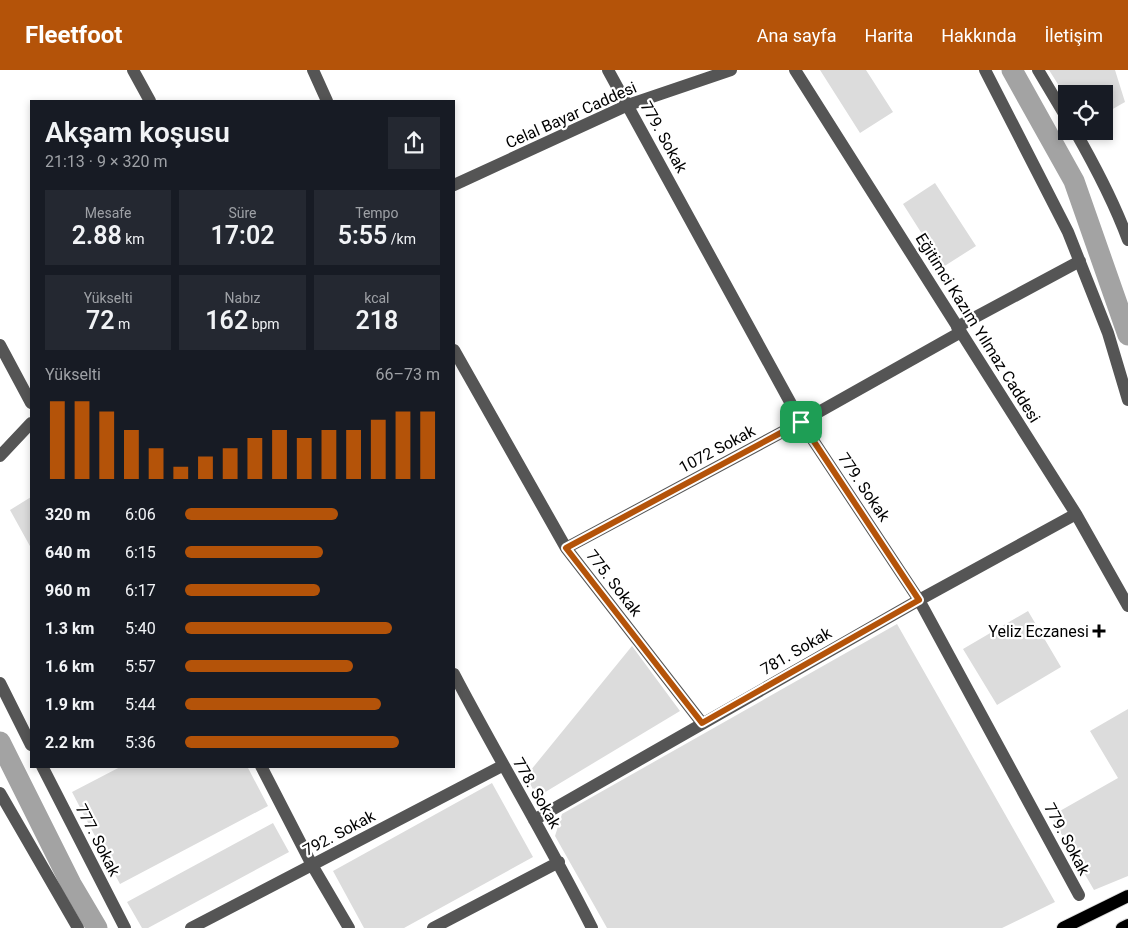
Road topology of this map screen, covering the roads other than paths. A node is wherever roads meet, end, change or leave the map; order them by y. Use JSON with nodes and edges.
{"nodes":[{"id":1,"x":133,"y":70,"type":"edge"},
{"id":2,"x":313,"y":70,"type":"edge"},
{"id":3,"x":608,"y":70,"type":"edge"},
{"id":4,"x":731,"y":70,"type":"edge"},
{"id":5,"x":795,"y":70,"type":"edge"},
{"id":6,"x":984,"y":70,"type":"edge"},
{"id":7,"x":1038,"y":70,"type":"edge"},
{"id":8,"x":149,"y":100,"type":"edge"},
{"id":9,"x":327,"y":100,"type":"edge"},
{"id":10,"x":1058,"y":104,"type":"edge"},
{"id":11,"x":628,"y":105,"type":"junction"},
{"id":12,"x":1079,"y":140,"type":"edge"},
{"id":13,"x":455,"y":185,"type":"edge"},
{"id":14,"x":1128,"y":240,"type":"edge"},
{"id":15,"x":1080,"y":261,"type":"junction"},
{"id":16,"x":959,"y":329,"type":"junction"},
{"id":17,"x":0,"y":345,"type":"edge"},
{"id":18,"x":455,"y":352,"type":"edge"},
{"id":19,"x":1128,"y":400,"type":"edge"},
{"id":20,"x":30,"y":401,"type":"edge"},
{"id":21,"x":801,"y":422,"type":"junction"},
{"id":22,"x":30,"y":424,"type":"edge"},
{"id":23,"x":0,"y":456,"type":"edge"},
{"id":24,"x":1076,"y":514,"type":"junction"},
{"id":25,"x":566,"y":548,"type":"junction"},
{"id":26,"x":919,"y":600,"type":"junction"},
{"id":27,"x":1128,"y":606,"type":"edge"},
{"id":28,"x":455,"y":676,"type":"edge"},
{"id":29,"x":0,"y":683,"type":"edge"},
{"id":30,"x":702,"y":723,"type":"junction"},
{"id":31,"x":30,"y":743,"type":"edge"},
{"id":32,"x":502,"y":766,"type":"junction"},
{"id":33,"x":43,"y":768,"type":"edge"},
{"id":34,"x":262,"y":768,"type":"edge"},
{"id":35,"x":0,"y":793,"type":"edge"},
{"id":36,"x":534,"y":820,"type":"junction"},
{"id":37,"x":559,"y":862,"type":"junction"},
{"id":38,"x":312,"y":865,"type":"junction"},
{"id":39,"x":1079,"y":895,"type":"dead end"},
{"id":40,"x":1128,"y":896,"type":"edge"},
{"id":41,"x":1128,"y":925,"type":"edge"},
{"id":42,"x":78,"y":928,"type":"edge"},
{"id":43,"x":125,"y":928,"type":"edge"},
{"id":44,"x":191,"y":928,"type":"edge"},
{"id":45,"x":349,"y":928,"type":"edge"},
{"id":46,"x":434,"y":928,"type":"edge"},
{"id":47,"x":592,"y":928,"type":"edge"},
{"id":48,"x":1063,"y":928,"type":"edge"},
{"id":49,"x":1122,"y":928,"type":"edge"}],
"edges":[{"from":1,"to":8,"type":"street"},
{"from":2,"to":9,"type":"street"},
{"from":3,"to":11,"type":"street","name":"779. Sokak"},
{"from":4,"to":11,"type":"street","name":"Celal Bayar Caddesi"},
{"from":5,"to":16,"type":"street","name":"Eğitimci Kazım Yılmaz Caddesi"},
{"from":6,"to":15,"type":"street"},
{"from":7,"to":10,"type":"street"},
{"from":11,"to":13,"type":"street","name":"Celal Bayar Caddesi"},
{"from":11,"to":21,"type":"street","name":"779. Sokak"},
{"from":12,"to":14,"type":"street"},
{"from":15,"to":16,"type":"street","name":"1072 Sokak"},
{"from":15,"to":19,"type":"street"},
{"from":16,"to":21,"type":"street","name":"1072 Sokak"},
{"from":16,"to":24,"type":"street","name":"Eğitimci Kazım Yılmaz Caddesi"},
{"from":17,"to":20,"type":"street"},
{"from":18,"to":25,"type":"street","name":"775. Sokak"},
{"from":21,"to":25,"type":"street","name":"1072 Sokak"},
{"from":21,"to":26,"type":"street","name":"779. Sokak"},
{"from":22,"to":23,"type":"street"},
{"from":24,"to":26,"type":"street","name":"781. Sokak"},
{"from":24,"to":27,"type":"street","name":"Eğitimci Kazım Yılmaz Caddesi"},
{"from":25,"to":30,"type":"street","name":"775. Sokak"},
{"from":26,"to":30,"type":"street","name":"781. Sokak"},
{"from":26,"to":39,"type":"street","name":"779. Sokak"},
{"from":28,"to":32,"type":"street","name":"778. Sokak"},
{"from":29,"to":31,"type":"street"},
{"from":30,"to":36,"type":"street","name":"781. Sokak"},
{"from":32,"to":36,"type":"street","name":"778. Sokak"},
{"from":32,"to":38,"type":"street","name":"792. Sokak"},
{"from":33,"to":43,"type":"street","name":"777. Sokak"},
{"from":34,"to":38,"type":"street"},
{"from":35,"to":42,"type":"street"},
{"from":36,"to":37,"type":"street","name":"778. Sokak"},
{"from":37,"to":46,"type":"street"},
{"from":37,"to":47,"type":"street","name":"778. Sokak"},
{"from":38,"to":44,"type":"street","name":"792. Sokak"},
{"from":38,"to":45,"type":"street"},
{"from":40,"to":48,"type":"main road"},
{"from":41,"to":49,"type":"main road"}]}
